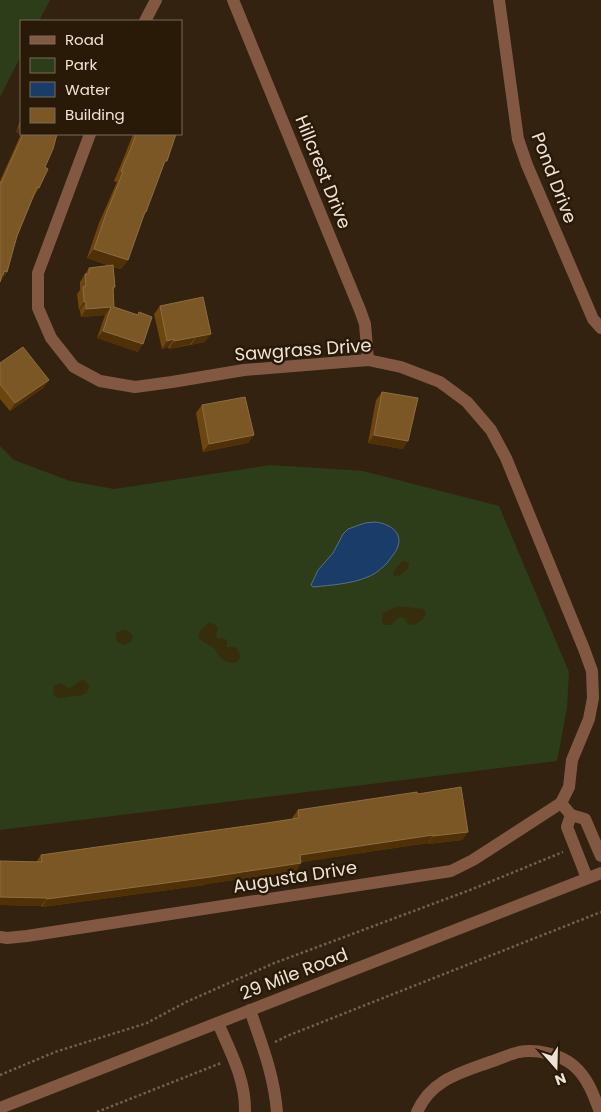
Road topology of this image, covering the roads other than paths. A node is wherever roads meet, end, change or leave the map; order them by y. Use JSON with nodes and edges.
{"nodes":[{"id":1,"x":156,"y":0,"type":"edge"},
{"id":2,"x":233,"y":0,"type":"edge"},
{"id":3,"x":499,"y":0,"type":"edge"},
{"id":4,"x":145,"y":20,"type":"edge"},
{"id":5,"x":90,"y":135,"type":"edge"},
{"id":6,"x":601,"y":328,"type":"edge"},
{"id":7,"x":368,"y":360,"type":"junction"},
{"id":8,"x":561,"y":803,"type":"junction"},
{"id":9,"x":571,"y":815,"type":"junction"},
{"id":10,"x":601,"y":856,"type":"edge"},
{"id":11,"x":601,"y":873,"type":"edge"},
{"id":12,"x":587,"y":878,"type":"junction"},
{"id":13,"x":0,"y":937,"type":"edge"},
{"id":14,"x":250,"y":1010,"type":"junction"},
{"id":15,"x":218,"y":1023,"type":"junction"},
{"id":16,"x":0,"y":1108,"type":"edge"},
{"id":17,"x":245,"y":1112,"type":"edge"},
{"id":18,"x":277,"y":1112,"type":"edge"},
{"id":19,"x":416,"y":1112,"type":"edge"},
{"id":20,"x":600,"y":1112,"type":"edge"}],
"edges":[{"from":1,"to":4,"type":"street"},
{"from":2,"to":7,"type":"street","name":"Hillcrest Drive"},
{"from":3,"to":6,"type":"street","name":"Pond Drive"},
{"from":5,"to":7,"type":"street","name":"Sawgrass Drive"},
{"from":7,"to":8,"type":"street","name":"Sawgrass Drive"},
{"from":8,"to":9,"type":"street"},
{"from":8,"to":13,"type":"street","name":"Augusta Drive"},
{"from":9,"to":10,"type":"street"},
{"from":9,"to":12,"type":"street"},
{"from":11,"to":12,"type":"street","name":"29 Mile Road"},
{"from":12,"to":14,"type":"street","name":"29 Mile Road"},
{"from":14,"to":15,"type":"street","name":"29 Mile Road"},
{"from":14,"to":18,"type":"street"},
{"from":15,"to":16,"type":"street","name":"29 Mile Road"},
{"from":15,"to":17,"type":"street"},
{"from":19,"to":20,"type":"street"}]}
